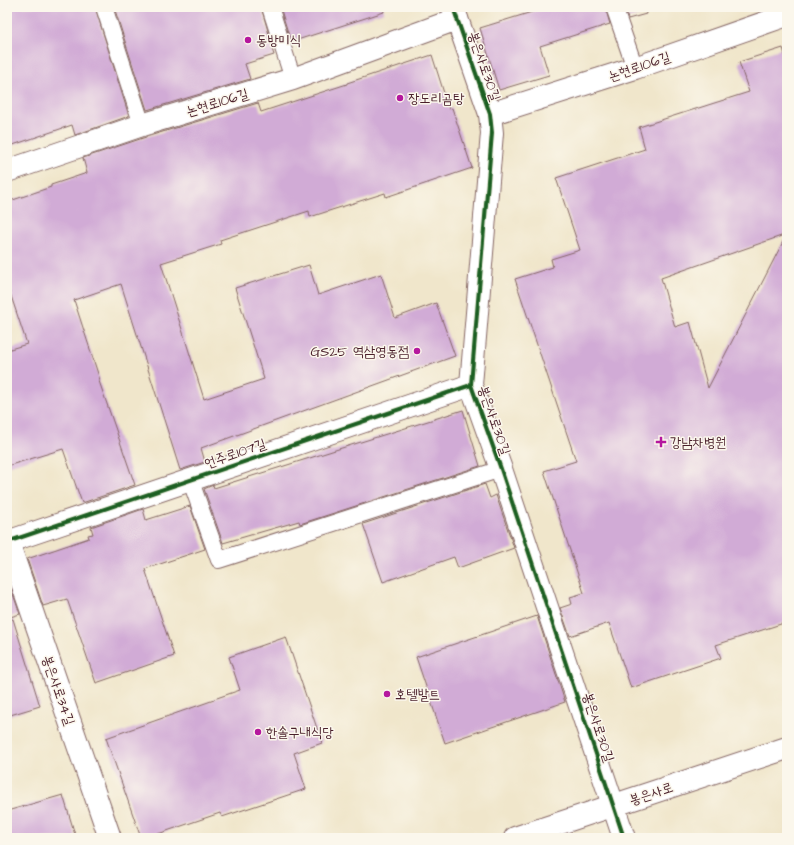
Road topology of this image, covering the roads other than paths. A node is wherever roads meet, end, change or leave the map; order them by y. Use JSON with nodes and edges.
{"nodes":[{"id":1,"x":104,"y":7,"type":"edge"},
{"id":2,"x":270,"y":7,"type":"edge"},
{"id":3,"x":614,"y":7,"type":"edge"},
{"id":4,"x":455,"y":13,"type":"edge"},
{"id":5,"x":787,"y":14,"type":"edge"},
{"id":6,"x":635,"y":68,"type":"junction"},
{"id":7,"x":293,"y":79,"type":"junction"},
{"id":8,"x":490,"y":114,"type":"junction"},
{"id":9,"x":142,"y":125,"type":"junction"},
{"id":10,"x":7,"y":171,"type":"edge"},
{"id":11,"x":470,"y":385,"type":"junction"},
{"id":12,"x":501,"y":469,"type":"junction"},
{"id":13,"x":190,"y":479,"type":"junction"},
{"id":14,"x":8,"y":542,"type":"edge"},
{"id":15,"x":787,"y":748,"type":"edge"},
{"id":16,"x":613,"y":805,"type":"junction"},
{"id":17,"x":110,"y":838,"type":"edge"},
{"id":18,"x":515,"y":838,"type":"edge"},
{"id":19,"x":624,"y":838,"type":"edge"}],
"edges":[{"from":1,"to":9,"type":"lane"},
{"from":2,"to":7,"type":"lane"},
{"from":3,"to":6,"type":"lane"},
{"from":4,"to":7,"type":"street","name":"논현로106길"},
{"from":4,"to":8,"type":"street","name":"봉은사로30길"},
{"from":5,"to":6,"type":"street","name":"논현로106길"},
{"from":6,"to":8,"type":"street","name":"논현로106길"},
{"from":7,"to":9,"type":"street","name":"논현로106길"},
{"from":8,"to":11,"type":"street","name":"봉은사로30길"},
{"from":9,"to":10,"type":"street","name":"논현로106길"},
{"from":11,"to":12,"type":"street","name":"봉은사로30길"},
{"from":11,"to":13,"type":"street","name":"언주로107길"},
{"from":12,"to":13,"type":"lane","name":"봉은사로30길"},
{"from":12,"to":16,"type":"street","name":"봉은사로30길"},
{"from":13,"to":14,"type":"street","name":"언주로107길"},
{"from":14,"to":17,"type":"street","name":"봉은사로34길"},
{"from":15,"to":16,"type":"street","name":"봉은사로"},
{"from":16,"to":18,"type":"street","name":"봉은사로"},
{"from":16,"to":19,"type":"street","name":"봉은사로30길"}]}
